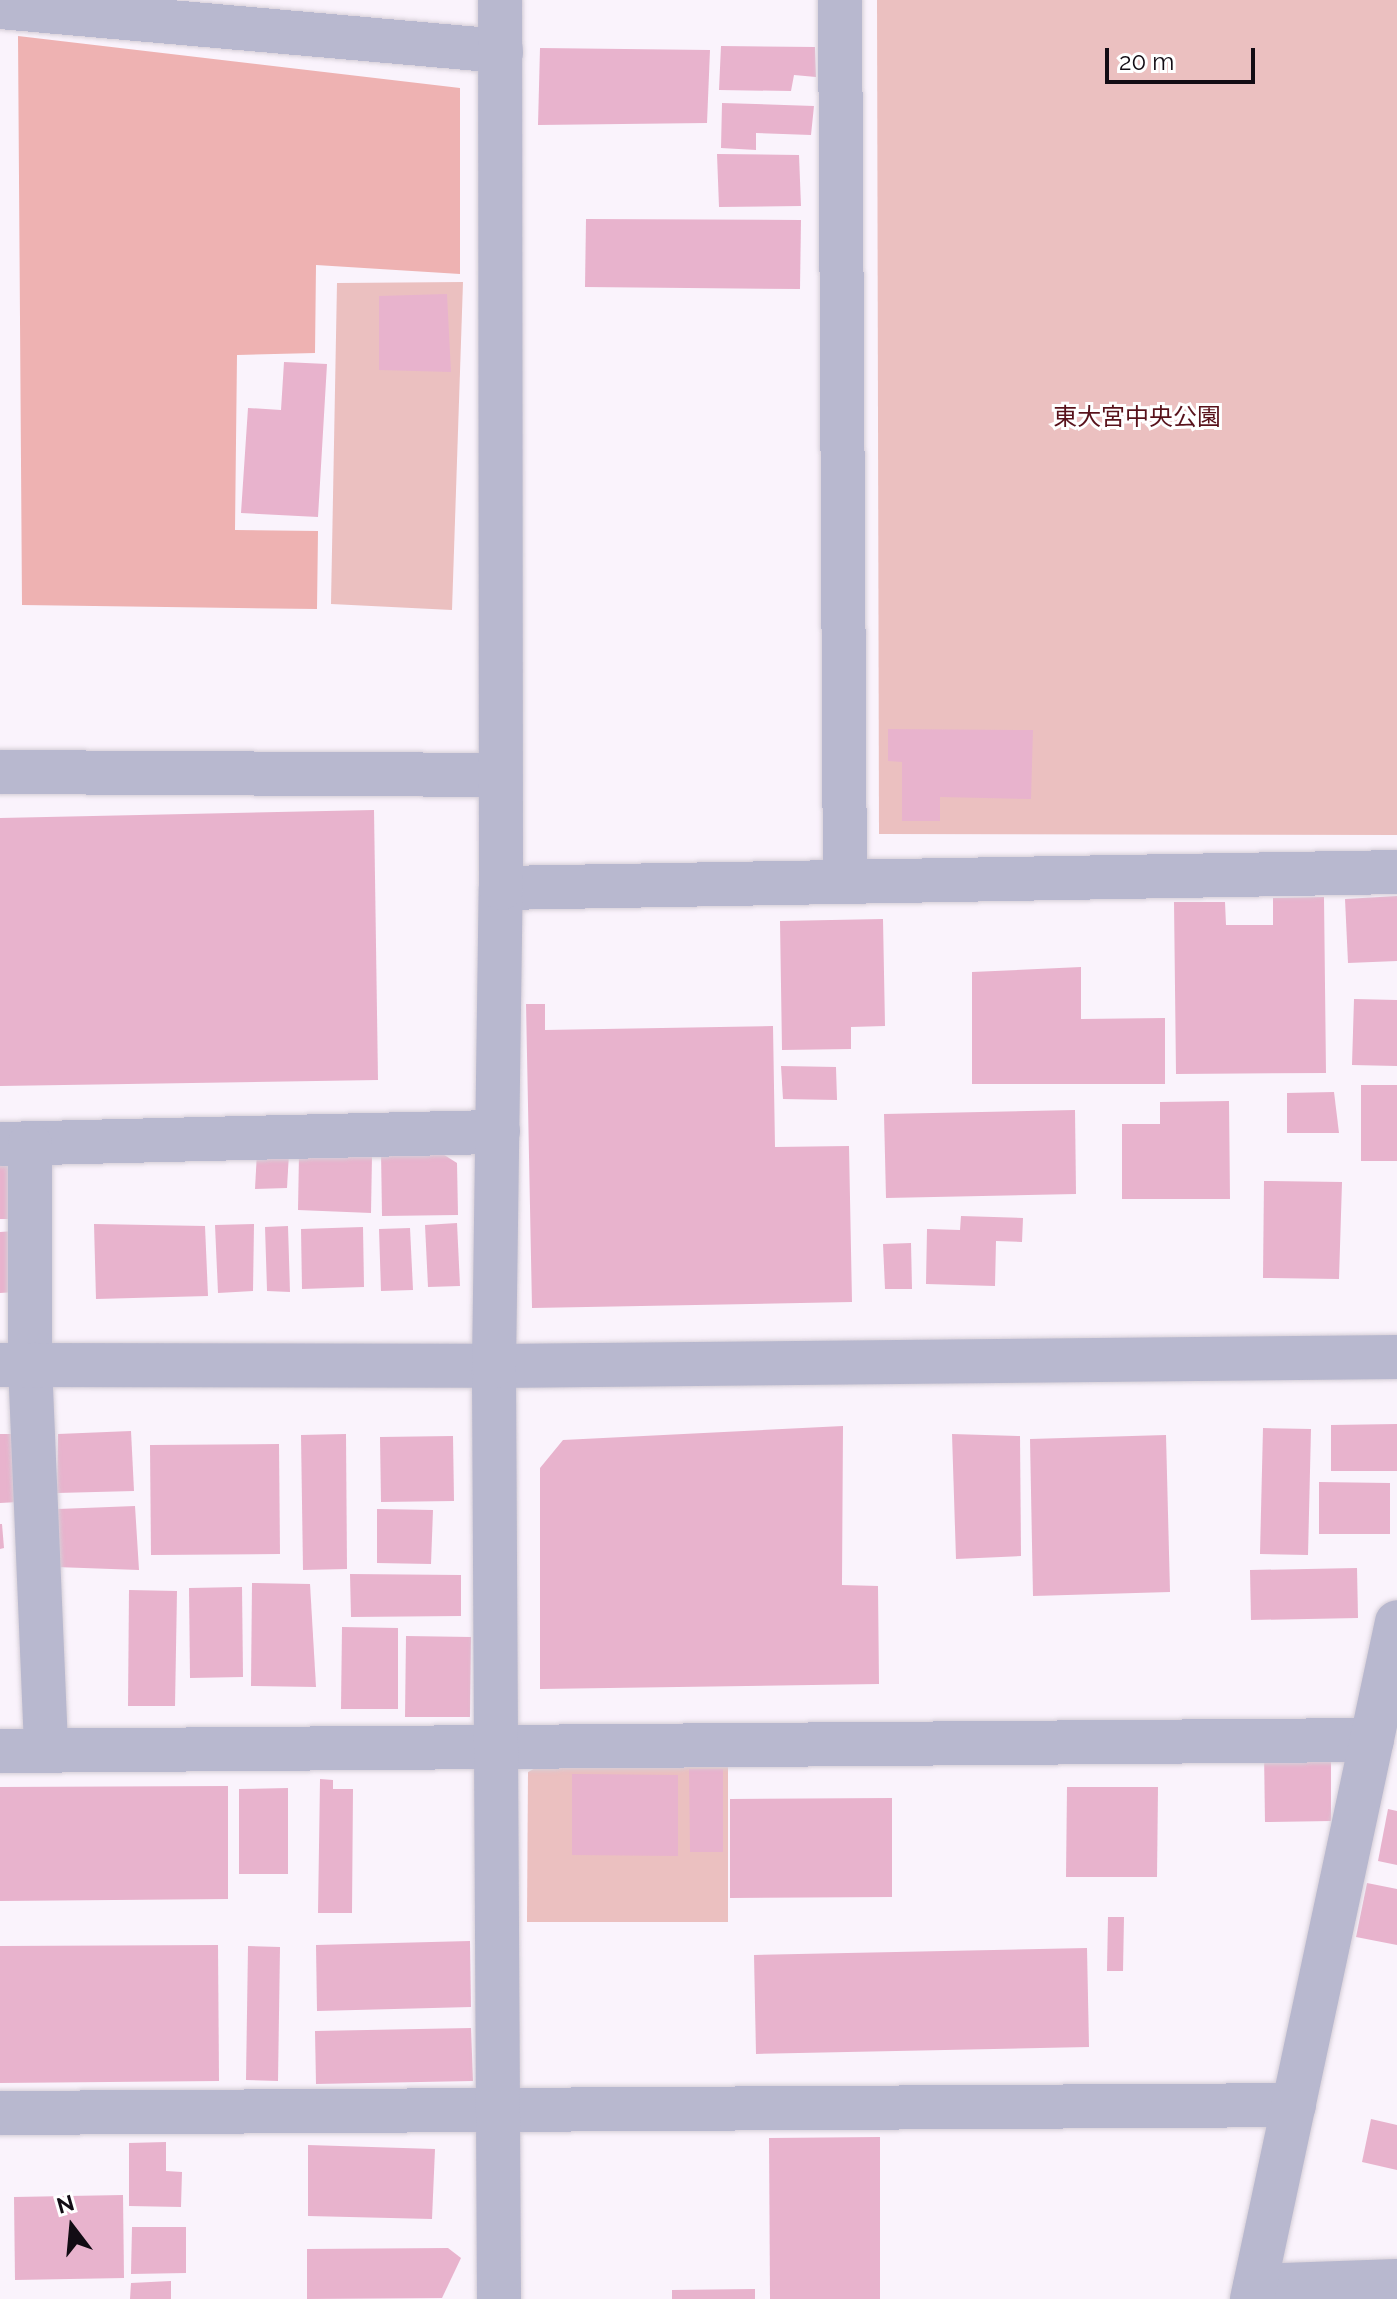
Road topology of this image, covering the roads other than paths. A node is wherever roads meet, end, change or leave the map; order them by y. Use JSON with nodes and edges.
{"nodes":[{"id":1,"x":500,"y":0,"type":"edge"},
{"id":2,"x":840,"y":0,"type":"edge"},
{"id":3,"x":0,"y":7,"type":"edge"},
{"id":4,"x":501,"y":51,"type":"junction"},
{"id":5,"x":0,"y":772,"type":"edge"},
{"id":6,"x":500,"y":775,"type":"junction"},
{"id":7,"x":1397,"y":872,"type":"edge"},
{"id":8,"x":845,"y":882,"type":"junction"},
{"id":9,"x":501,"y":888,"type":"junction"},
{"id":10,"x":498,"y":1132,"type":"junction"},
{"id":11,"x":15,"y":1144,"type":"edge"},
{"id":12,"x":1397,"y":1357,"type":"edge"},
{"id":13,"x":15,"y":1364,"type":"edge"},
{"id":14,"x":494,"y":1366,"type":"junction"},
{"id":15,"x":1397,"y":1622,"type":"edge"},
{"id":16,"x":1372,"y":1740,"type":"junction"},
{"id":17,"x":496,"y":1746,"type":"junction"},
{"id":18,"x":46,"y":1750,"type":"junction"},
{"id":19,"x":0,"y":1751,"type":"edge"},
{"id":20,"x":1294,"y":2105,"type":"junction"},
{"id":21,"x":498,"y":2109,"type":"junction"},
{"id":22,"x":0,"y":2113,"type":"edge"},
{"id":23,"x":1397,"y":2281,"type":"edge"},
{"id":24,"x":1254,"y":2292,"type":"edge"},
{"id":25,"x":499,"y":2299,"type":"edge"}],
"edges":[{"from":1,"to":4,"type":"street"},
{"from":2,"to":8,"type":"street"},
{"from":3,"to":4,"type":"street"},
{"from":4,"to":6,"type":"street"},
{"from":5,"to":6,"type":"street"},
{"from":6,"to":9,"type":"street"},
{"from":7,"to":8,"type":"street"},
{"from":8,"to":9,"type":"street"},
{"from":9,"to":10,"type":"street"},
{"from":10,"to":11,"type":"street"},
{"from":10,"to":14,"type":"street"},
{"from":11,"to":13,"type":"street"},
{"from":12,"to":14,"type":"street"},
{"from":13,"to":14,"type":"street"},
{"from":13,"to":18,"type":"street"},
{"from":14,"to":17,"type":"street"},
{"from":15,"to":16,"type":"street"},
{"from":16,"to":17,"type":"street"},
{"from":16,"to":20,"type":"street"},
{"from":17,"to":18,"type":"street"},
{"from":17,"to":21,"type":"street"},
{"from":18,"to":19,"type":"street"},
{"from":20,"to":21,"type":"street"},
{"from":20,"to":24,"type":"street"},
{"from":21,"to":22,"type":"street"},
{"from":21,"to":25,"type":"street"},
{"from":23,"to":24,"type":"street"}]}
